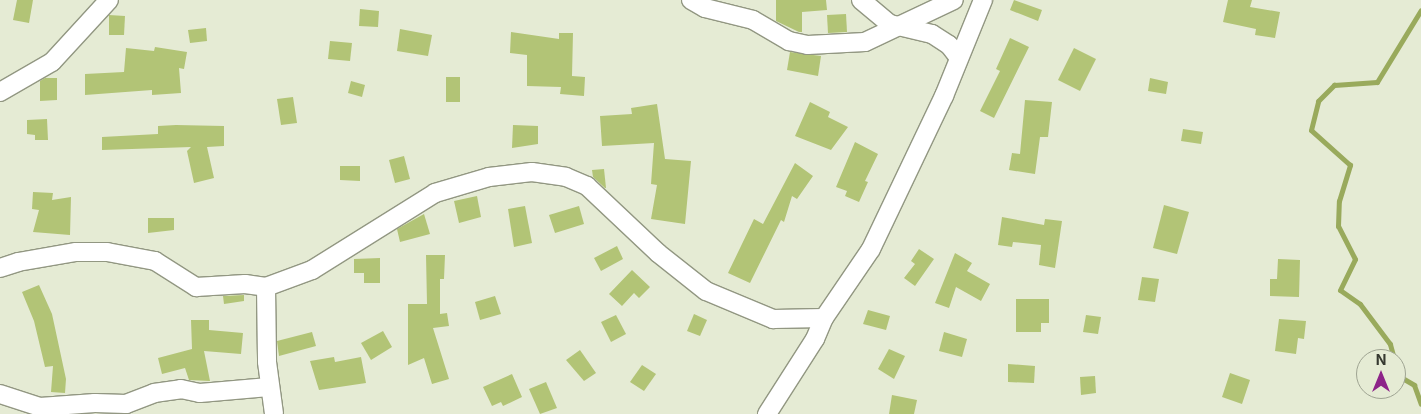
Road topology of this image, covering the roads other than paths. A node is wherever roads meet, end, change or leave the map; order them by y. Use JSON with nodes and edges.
{"nodes":[{"id":1,"x":109,"y":0,"type":"edge"},
{"id":2,"x":691,"y":0,"type":"edge"},
{"id":3,"x":861,"y":0,"type":"edge"},
{"id":4,"x":954,"y":0,"type":"edge"},
{"id":5,"x":982,"y":0,"type":"edge"},
{"id":6,"x":894,"y":26,"type":"junction"},
{"id":7,"x":960,"y":58,"type":"junction"},
{"id":8,"x":0,"y":92,"type":"edge"},
{"id":9,"x":0,"y":268,"type":"edge"},
{"id":10,"x":266,"y":287,"type":"junction"},
{"id":11,"x":824,"y":318,"type":"junction"},
{"id":12,"x":270,"y":387,"type":"junction"},
{"id":13,"x":0,"y":394,"type":"edge"},
{"id":14,"x":274,"y":414,"type":"edge"},
{"id":15,"x":767,"y":414,"type":"edge"}],
"edges":[{"from":1,"to":8,"type":"street"},
{"from":2,"to":6,"type":"street"},
{"from":3,"to":6,"type":"street"},
{"from":4,"to":6,"type":"street"},
{"from":5,"to":7,"type":"street"},
{"from":6,"to":7,"type":"street"},
{"from":7,"to":11,"type":"street"},
{"from":9,"to":10,"type":"street"},
{"from":10,"to":11,"type":"street"},
{"from":10,"to":12,"type":"street"},
{"from":11,"to":15,"type":"street"},
{"from":12,"to":13,"type":"street"},
{"from":12,"to":14,"type":"street"}]}
